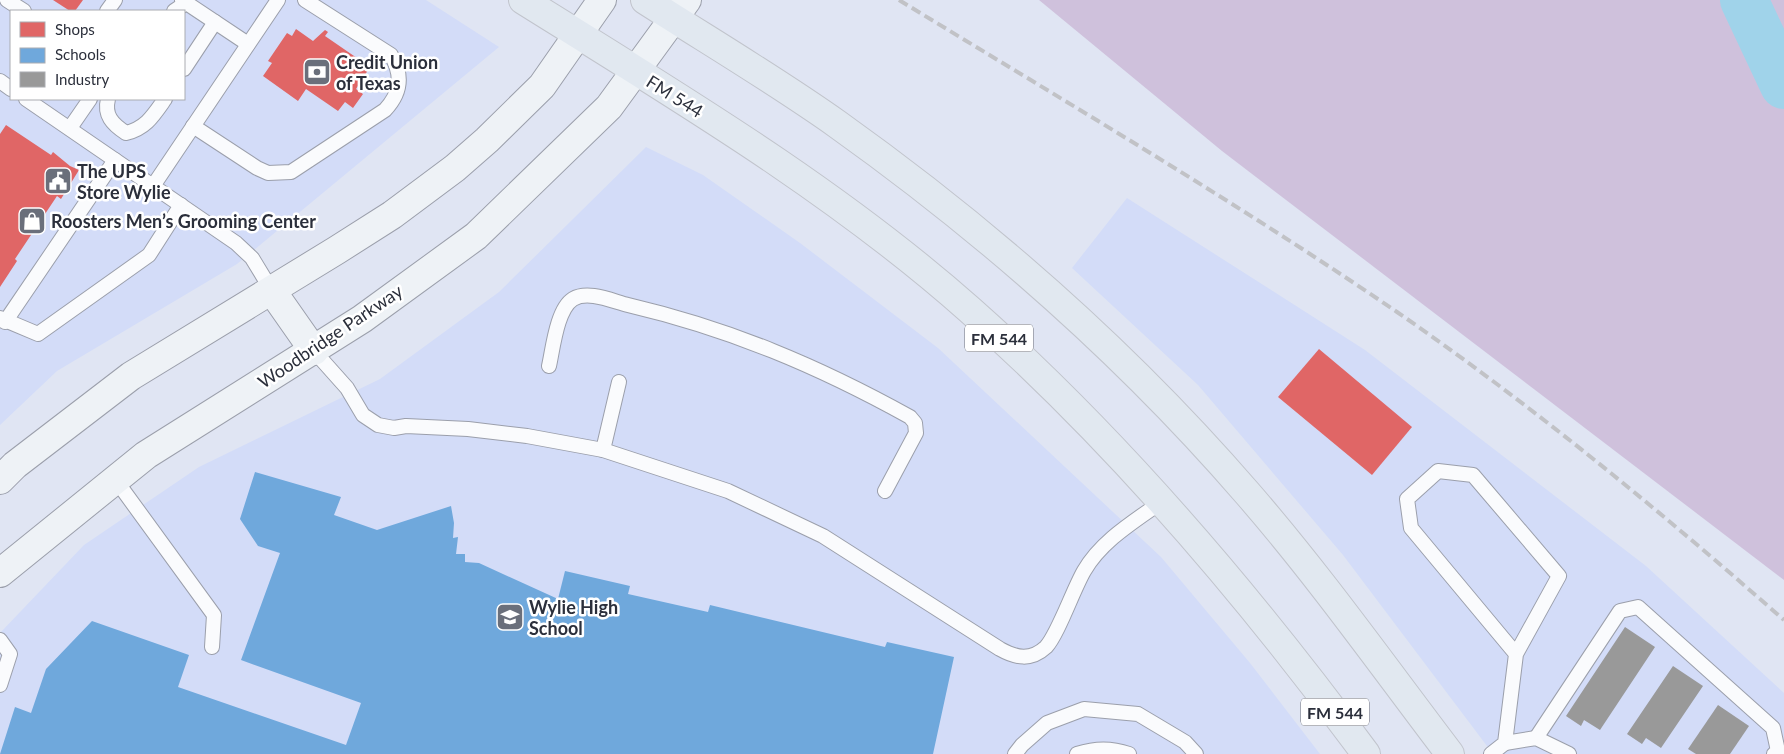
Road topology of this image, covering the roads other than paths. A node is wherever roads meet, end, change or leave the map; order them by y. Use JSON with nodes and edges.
{"nodes":[{"id":1,"x":7,"y":0,"type":"edge"},
{"id":2,"x":278,"y":0,"type":"edge"},
{"id":3,"x":305,"y":0,"type":"edge"},
{"id":4,"x":523,"y":0,"type":"edge"},
{"id":5,"x":602,"y":0,"type":"edge"},
{"id":6,"x":645,"y":0,"type":"edge"},
{"id":7,"x":189,"y":4,"type":"edge"},
{"id":8,"x":680,"y":9,"type":"edge"},
{"id":9,"x":22,"y":10,"type":"edge"},
{"id":10,"x":176,"y":10,"type":"edge"},
{"id":11,"x":215,"y":22,"type":"junction"},
{"id":12,"x":578,"y":35,"type":"junction"},
{"id":13,"x":248,"y":44,"type":"junction"},
{"id":14,"x":185,"y":67,"type":"edge"},
{"id":15,"x":636,"y":72,"type":"junction"},
{"id":16,"x":30,"y":100,"type":"edge"},
{"id":17,"x":89,"y":100,"type":"edge"},
{"id":18,"x":108,"y":100,"type":"edge"},
{"id":19,"x":164,"y":100,"type":"edge"},
{"id":20,"x":44,"y":104,"type":"edge"},
{"id":21,"x":193,"y":126,"type":"junction"},
{"id":22,"x":70,"y":128,"type":"junction"},
{"id":23,"x":116,"y":160,"type":"junction"},
{"id":24,"x":154,"y":186,"type":"junction"},
{"id":25,"x":181,"y":205,"type":"junction"},
{"id":26,"x":272,"y":290,"type":"junction"},
{"id":27,"x":2,"y":320,"type":"edge"},
{"id":28,"x":314,"y":351,"type":"junction"},
{"id":29,"x":549,"y":366,"type":"dead end"},
{"id":30,"x":618,"y":382,"type":"dead end"},
{"id":31,"x":602,"y":450,"type":"junction"},
{"id":32,"x":115,"y":479,"type":"junction"},
{"id":33,"x":0,"y":480,"type":"edge"},
{"id":34,"x":885,"y":491,"type":"dead end"},
{"id":35,"x":1164,"y":500,"type":"junction"},
{"id":36,"x":0,"y":573,"type":"edge"},
{"id":37,"x":0,"y":640,"type":"edge"},
{"id":38,"x":212,"y":648,"type":"dead end"},
{"id":39,"x":1516,"y":654,"type":"junction"},
{"id":40,"x":0,"y":685,"type":"edge"},
{"id":41,"x":1536,"y":738,"type":"junction"},
{"id":42,"x":1505,"y":743,"type":"junction"},
{"id":43,"x":1563,"y":753,"type":"edge"},
{"id":44,"x":1015,"y":754,"type":"edge"},
{"id":45,"x":1077,"y":754,"type":"edge"},
{"id":46,"x":1130,"y":754,"type":"edge"},
{"id":47,"x":1196,"y":754,"type":"edge"},
{"id":48,"x":1366,"y":754,"type":"edge"},
{"id":49,"x":1450,"y":754,"type":"edge"},
{"id":50,"x":1491,"y":754,"type":"edge"},
{"id":51,"x":1774,"y":754,"type":"edge"}],
"edges":[{"from":1,"to":9,"type":"lane"},
{"from":2,"to":13,"type":"lane"},
{"from":3,"to":21,"type":"lane"},
{"from":4,"to":12,"type":"main road","name":"FM 544","number":"FM 544"},
{"from":5,"to":12,"type":"main road"},
{"from":6,"to":8,"type":"main road"},
{"from":7,"to":10,"type":"lane"},
{"from":7,"to":11,"type":"lane"},
{"from":8,"to":15,"type":"main road","name":"Woodbridge Parkway"},
{"from":8,"to":49,"type":"main road"},
{"from":11,"to":13,"type":"lane"},
{"from":11,"to":14,"type":"lane"},
{"from":12,"to":15,"type":"main road","name":"FM 544","number":"FM 544"},
{"from":12,"to":26,"type":"main road"},
{"from":13,"to":21,"type":"lane"},
{"from":15,"to":28,"type":"main road","name":"Woodbridge Parkway"},
{"from":15,"to":35,"type":"main road","name":"FM 544","number":"FM 544"},
{"from":16,"to":20,"type":"lane"},
{"from":17,"to":22,"type":"lane"},
{"from":18,"to":19,"type":"lane"},
{"from":20,"to":22,"type":"lane"},
{"from":21,"to":24,"type":"lane"},
{"from":22,"to":23,"type":"lane"},
{"from":23,"to":24,"type":"lane"},
{"from":23,"to":27,"type":"lane"},
{"from":24,"to":25,"type":"lane"},
{"from":25,"to":26,"type":"lane"},
{"from":25,"to":27,"type":"lane"},
{"from":26,"to":28,"type":"main road"},
{"from":26,"to":33,"type":"main road"},
{"from":28,"to":31,"type":"lane"},
{"from":28,"to":32,"type":"main road","name":"Woodbridge Parkway"},
{"from":29,"to":34,"type":"lane"},
{"from":30,"to":31,"type":"lane"},
{"from":31,"to":35,"type":"lane"},
{"from":32,"to":36,"type":"main road","name":"Woodbridge Parkway"},
{"from":32,"to":38,"type":"lane"},
{"from":35,"to":48,"type":"main road","name":"FM 544","number":"FM 544"},
{"from":37,"to":40,"type":"lane"},
{"from":39,"to":39,"type":"lane"},
{"from":39,"to":42,"type":"lane"},
{"from":41,"to":42,"type":"lane"},
{"from":41,"to":43,"type":"lane"},
{"from":41,"to":51,"type":"lane"},
{"from":42,"to":50,"type":"lane"},
{"from":44,"to":47,"type":"lane"},
{"from":45,"to":46,"type":"lane"}]}
